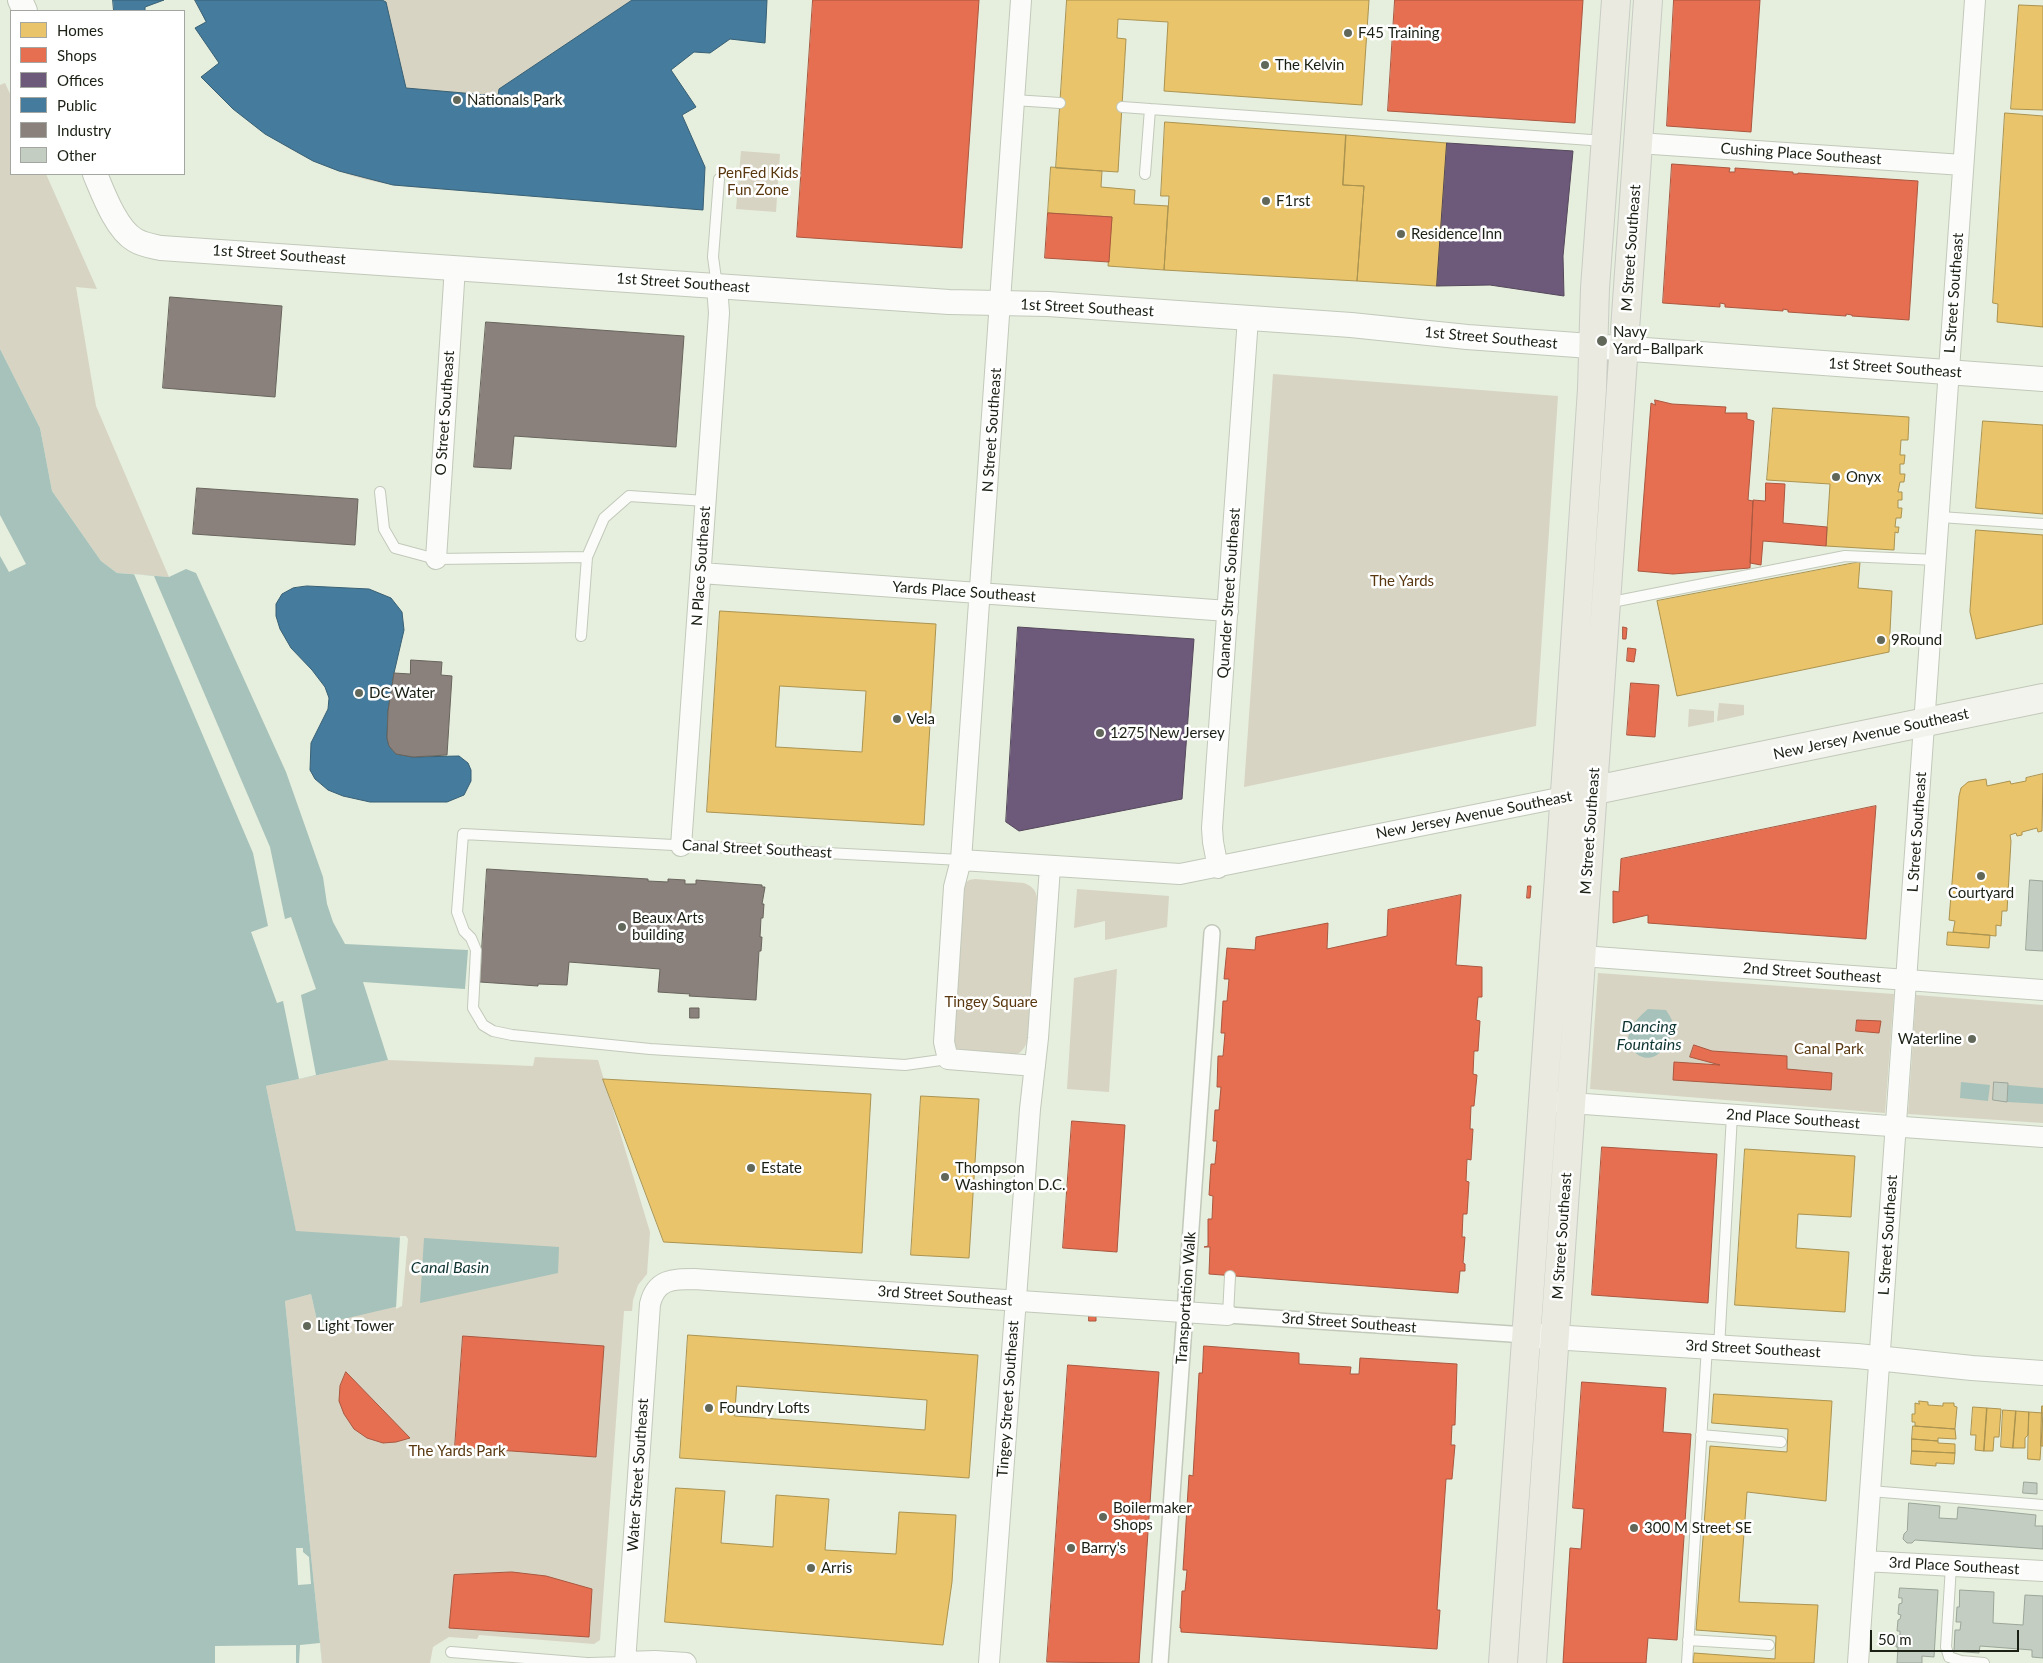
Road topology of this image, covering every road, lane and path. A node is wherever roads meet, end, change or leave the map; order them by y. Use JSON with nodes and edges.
{"nodes":[{"id":1,"x":1021,"y":0,"type":"edge"},
{"id":2,"x":1616,"y":0,"type":"edge"},
{"id":3,"x":1648,"y":0,"type":"edge"},
{"id":4,"x":1975,"y":0,"type":"edge"},
{"id":5,"x":1014,"y":100,"type":"junction"},
{"id":6,"x":1060,"y":103,"type":"dead end"},
{"id":7,"x":1122,"y":107,"type":"dead end"},
{"id":8,"x":1150,"y":109,"type":"junction"},
{"id":9,"x":1606,"y":141,"type":"junction"},
{"id":10,"x":1638,"y":143,"type":"junction"},
{"id":11,"x":1963,"y":165,"type":"junction"},
{"id":12,"x":1145,"y":174,"type":"dead end"},
{"id":13,"x":95,"y":175,"type":"edge"},
{"id":14,"x":719,"y":179,"type":"dead end"},
{"id":15,"x":455,"y":267,"type":"junction"},
{"id":16,"x":717,"y":286,"type":"junction"},
{"id":17,"x":1000,"y":303,"type":"junction"},
{"id":18,"x":1248,"y":318,"type":"junction"},
{"id":19,"x":1594,"y":346,"type":"junction"},
{"id":20,"x":1624,"y":348,"type":"junction"},
{"id":21,"x":1949,"y":372,"type":"junction"},
{"id":22,"x":2043,"y":379,"type":"edge"},
{"id":23,"x":380,"y":492,"type":"dead end"},
{"id":24,"x":706,"y":501,"type":"junction"},
{"id":25,"x":1940,"y":517,"type":"junction"},
{"id":26,"x":2043,"y":524,"type":"edge"},
{"id":27,"x":587,"y":557,"type":"junction"},
{"id":28,"x":436,"y":559,"type":"junction"},
{"id":29,"x":1936,"y":560,"type":"junction"},
{"id":30,"x":701,"y":573,"type":"junction"},
{"id":31,"x":980,"y":593,"type":"junction"},
{"id":32,"x":1606,"y":604,"type":"junction"},
{"id":33,"x":1228,"y":611,"type":"junction"},
{"id":34,"x":581,"y":636,"type":"dead end"},
{"id":35,"x":2043,"y":698,"type":"edge"},
{"id":36,"x":1925,"y":723,"type":"junction"},
{"id":37,"x":1593,"y":791,"type":"junction"},
{"id":38,"x":1564,"y":797,"type":"junction"},
{"id":39,"x":681,"y":846,"type":"junction"},
{"id":40,"x":962,"y":860,"type":"junction"},
{"id":41,"x":1050,"y":867,"type":"junction"},
{"id":42,"x":1218,"y":868,"type":"junction"},
{"id":43,"x":1212,"y":933,"type":"dead end"},
{"id":44,"x":1582,"y":956,"type":"junction"},
{"id":45,"x":1906,"y":980,"type":"junction"},
{"id":46,"x":2043,"y":990,"type":"edge"},
{"id":47,"x":948,"y":1059,"type":"junction"},
{"id":48,"x":1035,"y":1066,"type":"junction"},
{"id":49,"x":1543,"y":1101,"type":"junction"},
{"id":50,"x":1572,"y":1102,"type":"junction"},
{"id":51,"x":1732,"y":1115,"type":"junction"},
{"id":52,"x":1895,"y":1126,"type":"junction"},
{"id":53,"x":2043,"y":1137,"type":"edge"},
{"id":54,"x":1230,"y":1276,"type":"dead end"},
{"id":55,"x":657,"y":1288,"type":"joint"},
{"id":56,"x":1015,"y":1301,"type":"junction"},
{"id":57,"x":1185,"y":1311,"type":"junction"},
{"id":58,"x":1228,"y":1314,"type":"junction"},
{"id":59,"x":1526,"y":1335,"type":"junction"},
{"id":60,"x":1555,"y":1337,"type":"junction"},
{"id":61,"x":1713,"y":1347,"type":"junction"},
{"id":62,"x":1880,"y":1358,"type":"junction"},
{"id":63,"x":2043,"y":1373,"type":"edge"},
{"id":64,"x":1701,"y":1435,"type":"junction"},
{"id":65,"x":1781,"y":1442,"type":"dead end"},
{"id":66,"x":1870,"y":1491,"type":"junction"},
{"id":67,"x":2043,"y":1504,"type":"edge"},
{"id":68,"x":1865,"y":1561,"type":"junction"},
{"id":69,"x":1951,"y":1566,"type":"junction"},
{"id":70,"x":2043,"y":1571,"type":"edge"},
{"id":71,"x":1688,"y":1640,"type":"junction"},
{"id":72,"x":1769,"y":1645,"type":"dead end"},
{"id":73,"x":450,"y":1652,"type":"dead end"},
{"id":74,"x":549,"y":1661,"type":"edge"},
{"id":75,"x":588,"y":1663,"type":"edge"},
{"id":76,"x":625,"y":1663,"type":"edge"},
{"id":77,"x":686,"y":1663,"type":"edge"},
{"id":78,"x":989,"y":1663,"type":"edge"},
{"id":79,"x":1160,"y":1663,"type":"edge"},
{"id":80,"x":1503,"y":1663,"type":"edge"},
{"id":81,"x":1532,"y":1663,"type":"edge"},
{"id":82,"x":1687,"y":1663,"type":"edge"},
{"id":83,"x":1858,"y":1663,"type":"edge"},
{"id":84,"x":1984,"y":1663,"type":"edge"}],
"edges":[{"from":1,"to":5,"type":"street","name":"N Street Southeast"},
{"from":2,"to":9,"type":"main road","name":"M Street Southeast"},
{"from":3,"to":10,"type":"main road","name":"M Street Southeast"},
{"from":4,"to":11,"type":"street","name":"L Street Southeast"},
{"from":5,"to":6,"type":"lane"},
{"from":5,"to":17,"type":"street","name":"N Street Southeast"},
{"from":7,"to":8,"type":"lane"},
{"from":8,"to":9,"type":"lane"},
{"from":8,"to":12,"type":"lane"},
{"from":9,"to":19,"type":"main road","name":"M Street Southeast"},
{"from":10,"to":11,"type":"street","name":"Cushing Place Southeast"},
{"from":10,"to":20,"type":"main road","name":"M Street Southeast"},
{"from":11,"to":21,"type":"street","name":"L Street Southeast"},
{"from":13,"to":15,"type":"street","name":"1st Street Southeast"},
{"from":14,"to":16,"type":"lane"},
{"from":15,"to":16,"type":"street","name":"1st Street Southeast"},
{"from":15,"to":28,"type":"street","name":"O Street Southeast"},
{"from":16,"to":17,"type":"street","name":"1st Street Southeast"},
{"from":16,"to":24,"type":"street","name":"N Place Southeast"},
{"from":17,"to":18,"type":"street","name":"1st Street Southeast"},
{"from":17,"to":31,"type":"street","name":"N Street Southeast"},
{"from":18,"to":19,"type":"street","name":"1st Street Southeast"},
{"from":18,"to":33,"type":"street","name":"Quander Street Southeast"},
{"from":19,"to":20,"type":"street","name":"1st Street Southeast"},
{"from":19,"to":38,"type":"main road","name":"M Street Southeast"},
{"from":20,"to":21,"type":"street","name":"1st Street Southeast"},
{"from":20,"to":32,"type":"main road","name":"M Street Southeast"},
{"from":21,"to":22,"type":"street","name":"1st Street Southeast"},
{"from":21,"to":25,"type":"street","name":"L Street Southeast"},
{"from":23,"to":28,"type":"lane"},
{"from":24,"to":27,"type":"lane"},
{"from":24,"to":30,"type":"street","name":"N Place Southeast"},
{"from":25,"to":26,"type":"lane"},
{"from":25,"to":29,"type":"street","name":"L Street Southeast"},
{"from":27,"to":28,"type":"lane"},
{"from":27,"to":34,"type":"lane"},
{"from":29,"to":32,"type":"lane"},
{"from":29,"to":36,"type":"street","name":"L Street Southeast"},
{"from":30,"to":31,"type":"street","name":"Yards Place Southeast"},
{"from":30,"to":39,"type":"street","name":"N Place Southeast"},
{"from":31,"to":33,"type":"street","name":"Yards Place Southeast"},
{"from":31,"to":40,"type":"street","name":"N Street Southeast"},
{"from":32,"to":37,"type":"main road","name":"M Street Southeast"},
{"from":33,"to":42,"type":"street","name":"Quander Street Southeast"},
{"from":35,"to":36,"type":"main road","name":"New Jersey Avenue Southeast"},
{"from":36,"to":37,"type":"main road","name":"New Jersey Avenue Southeast"},
{"from":36,"to":45,"type":"street","name":"L Street Southeast"},
{"from":37,"to":38,"type":"main road","name":"New Jersey Avenue Southeast"},
{"from":37,"to":44,"type":"main road","name":"M Street Southeast"},
{"from":38,"to":42,"type":"street","name":"New Jersey Avenue Southeast"},
{"from":38,"to":49,"type":"main road","name":"M Street Southeast"},
{"from":39,"to":40,"type":"lane","name":"Canal Street Southeast"},
{"from":39,"to":47,"type":"lane","name":"Canal Street Southeast"},
{"from":40,"to":41,"type":"street","name":"Canal Street Southeast"},
{"from":40,"to":47,"type":"street","name":"N Street Southeast"},
{"from":41,"to":42,"type":"street","name":"New Jersey Avenue Southeast"},
{"from":41,"to":48,"type":"street","name":"Tingey Street Southeast"},
{"from":43,"to":57,"type":"street","name":"Transportation Walk"},
{"from":44,"to":45,"type":"street","name":"2nd Street Southeast"},
{"from":44,"to":50,"type":"main road","name":"M Street Southeast"},
{"from":45,"to":46,"type":"street","name":"2nd Street Southeast"},
{"from":45,"to":52,"type":"street","name":"L Street Southeast"},
{"from":47,"to":48,"type":"street"},
{"from":48,"to":56,"type":"street","name":"Tingey Street Southeast"},
{"from":49,"to":50,"type":"street","name":"2nd Place Southeast"},
{"from":49,"to":59,"type":"main road","name":"M Street Southeast"},
{"from":50,"to":51,"type":"street","name":"2nd Place Southeast"},
{"from":50,"to":60,"type":"main road","name":"M Street Southeast"},
{"from":51,"to":52,"type":"street","name":"2nd Place Southeast"},
{"from":51,"to":61,"type":"lane"},
{"from":52,"to":53,"type":"street","name":"2nd Place Southeast"},
{"from":52,"to":62,"type":"street","name":"L Street Southeast"},
{"from":54,"to":58,"type":"lane"},
{"from":55,"to":56,"type":"street","name":"3rd Street Southeast"},
{"from":55,"to":76,"type":"street","name":"Water Street Southeast"},
{"from":56,"to":57,"type":"street","name":"3rd Street Southeast"},
{"from":56,"to":78,"type":"street","name":"Tingey Street Southeast"},
{"from":57,"to":58,"type":"street","name":"3rd Street Southeast"},
{"from":57,"to":79,"type":"street","name":"Transportation Walk"},
{"from":58,"to":59,"type":"street","name":"3rd Street Southeast"},
{"from":59,"to":60,"type":"street","name":"3rd Street Southeast"},
{"from":59,"to":80,"type":"main road","name":"M Street Southeast"},
{"from":60,"to":61,"type":"street","name":"3rd Street Southeast"},
{"from":60,"to":81,"type":"main road","name":"M Street Southeast"},
{"from":61,"to":62,"type":"street","name":"3rd Street Southeast"},
{"from":61,"to":64,"type":"lane"},
{"from":62,"to":63,"type":"street","name":"3rd Street Southeast"},
{"from":62,"to":66,"type":"street","name":"L Street Southeast"},
{"from":64,"to":65,"type":"lane"},
{"from":64,"to":71,"type":"lane"},
{"from":66,"to":67,"type":"lane"},
{"from":66,"to":68,"type":"street","name":"L Street Southeast"},
{"from":68,"to":69,"type":"street","name":"3rd Place Southeast"},
{"from":68,"to":83,"type":"street","name":"L Street Southeast"},
{"from":69,"to":70,"type":"street","name":"3rd Place Southeast"},
{"from":69,"to":84,"type":"lane"},
{"from":71,"to":72,"type":"lane"},
{"from":71,"to":82,"type":"lane"},
{"from":73,"to":74,"type":"lane"},
{"from":74,"to":75,"type":"lane"},
{"from":75,"to":76,"type":"lane"},
{"from":76,"to":77,"type":"street"}]}
